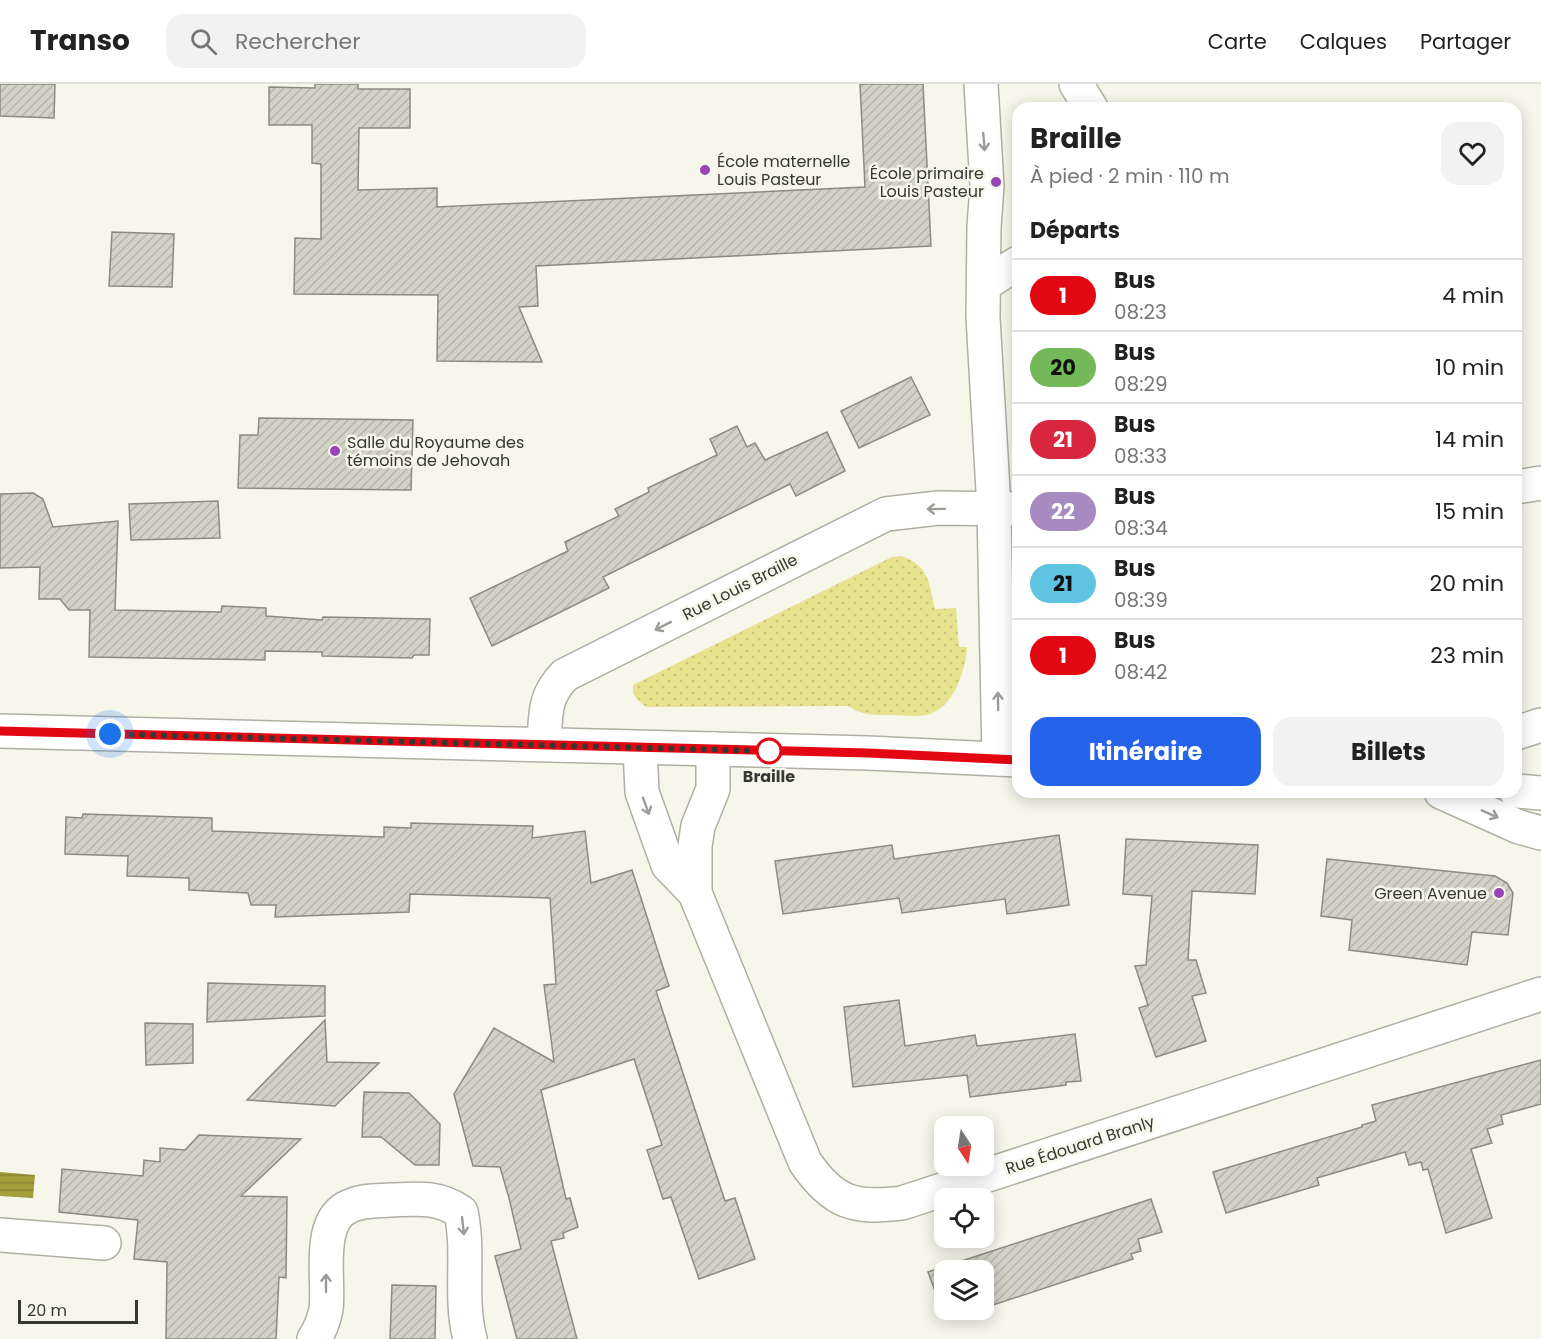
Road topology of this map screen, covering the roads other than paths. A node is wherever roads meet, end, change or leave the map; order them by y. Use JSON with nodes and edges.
{"nodes":[{"id":1,"x":981,"y":84,"type":"edge"},
{"id":2,"x":1076,"y":84,"type":"edge"},
{"id":3,"x":1087,"y":102,"type":"edge"},
{"id":4,"x":1012,"y":267,"type":"edge"},
{"id":5,"x":985,"y":284,"type":"junction"},
{"id":6,"x":1541,"y":483,"type":"edge"},
{"id":7,"x":1522,"y":486,"type":"edge"},
{"id":8,"x":1006,"y":508,"type":"edge"},
{"id":9,"x":1541,"y":725,"type":"edge"},
{"id":10,"x":0,"y":731,"type":"edge"},
{"id":11,"x":1522,"y":731,"type":"edge"},
{"id":12,"x":544,"y":744,"type":"junction"},
{"id":13,"x":640,"y":748,"type":"junction"},
{"id":14,"x":713,"y":749,"type":"junction"},
{"id":15,"x":1009,"y":760,"type":"edge"},
{"id":16,"x":1522,"y":791,"type":"edge"},
{"id":17,"x":1541,"y":793,"type":"edge"},
{"id":18,"x":1454,"y":798,"type":"edge"},
{"id":19,"x":1541,"y":833,"type":"edge"},
{"id":20,"x":695,"y":893,"type":"junction"},
{"id":21,"x":1541,"y":994,"type":"edge"},
{"id":22,"x":0,"y":1235,"type":"edge"},
{"id":23,"x":104,"y":1243,"type":"dead end"},
{"id":24,"x":314,"y":1339,"type":"edge"},
{"id":25,"x":470,"y":1339,"type":"edge"}],
"edges":[{"from":1,"to":5,"type":"street","one_way":true},
{"from":2,"to":3,"type":"street"},
{"from":4,"to":5,"type":"street"},
{"from":5,"to":8,"type":"street"},
{"from":6,"to":7,"type":"street"},
{"from":8,"to":12,"type":"street","name":"Rue Louis Braille","one_way":true},
{"from":15,"to":8,"type":"street","one_way":true},
{"from":9,"to":11,"type":"street"},
{"from":10,"to":12,"type":"street"},
{"from":12,"to":13,"type":"street"},
{"from":13,"to":14,"type":"street"},
{"from":13,"to":20,"type":"street","name":"Rue Édouard Branly","one_way":true},
{"from":14,"to":15,"type":"street"},
{"from":14,"to":20,"type":"street","name":"Rue Édouard Branly"},
{"from":16,"to":17,"type":"street"},
{"from":18,"to":19,"type":"street","one_way":true},
{"from":20,"to":21,"type":"street","name":"Rue Édouard Branly"},
{"from":22,"to":23,"type":"street"},
{"from":24,"to":25,"type":"street","one_way":true}]}
